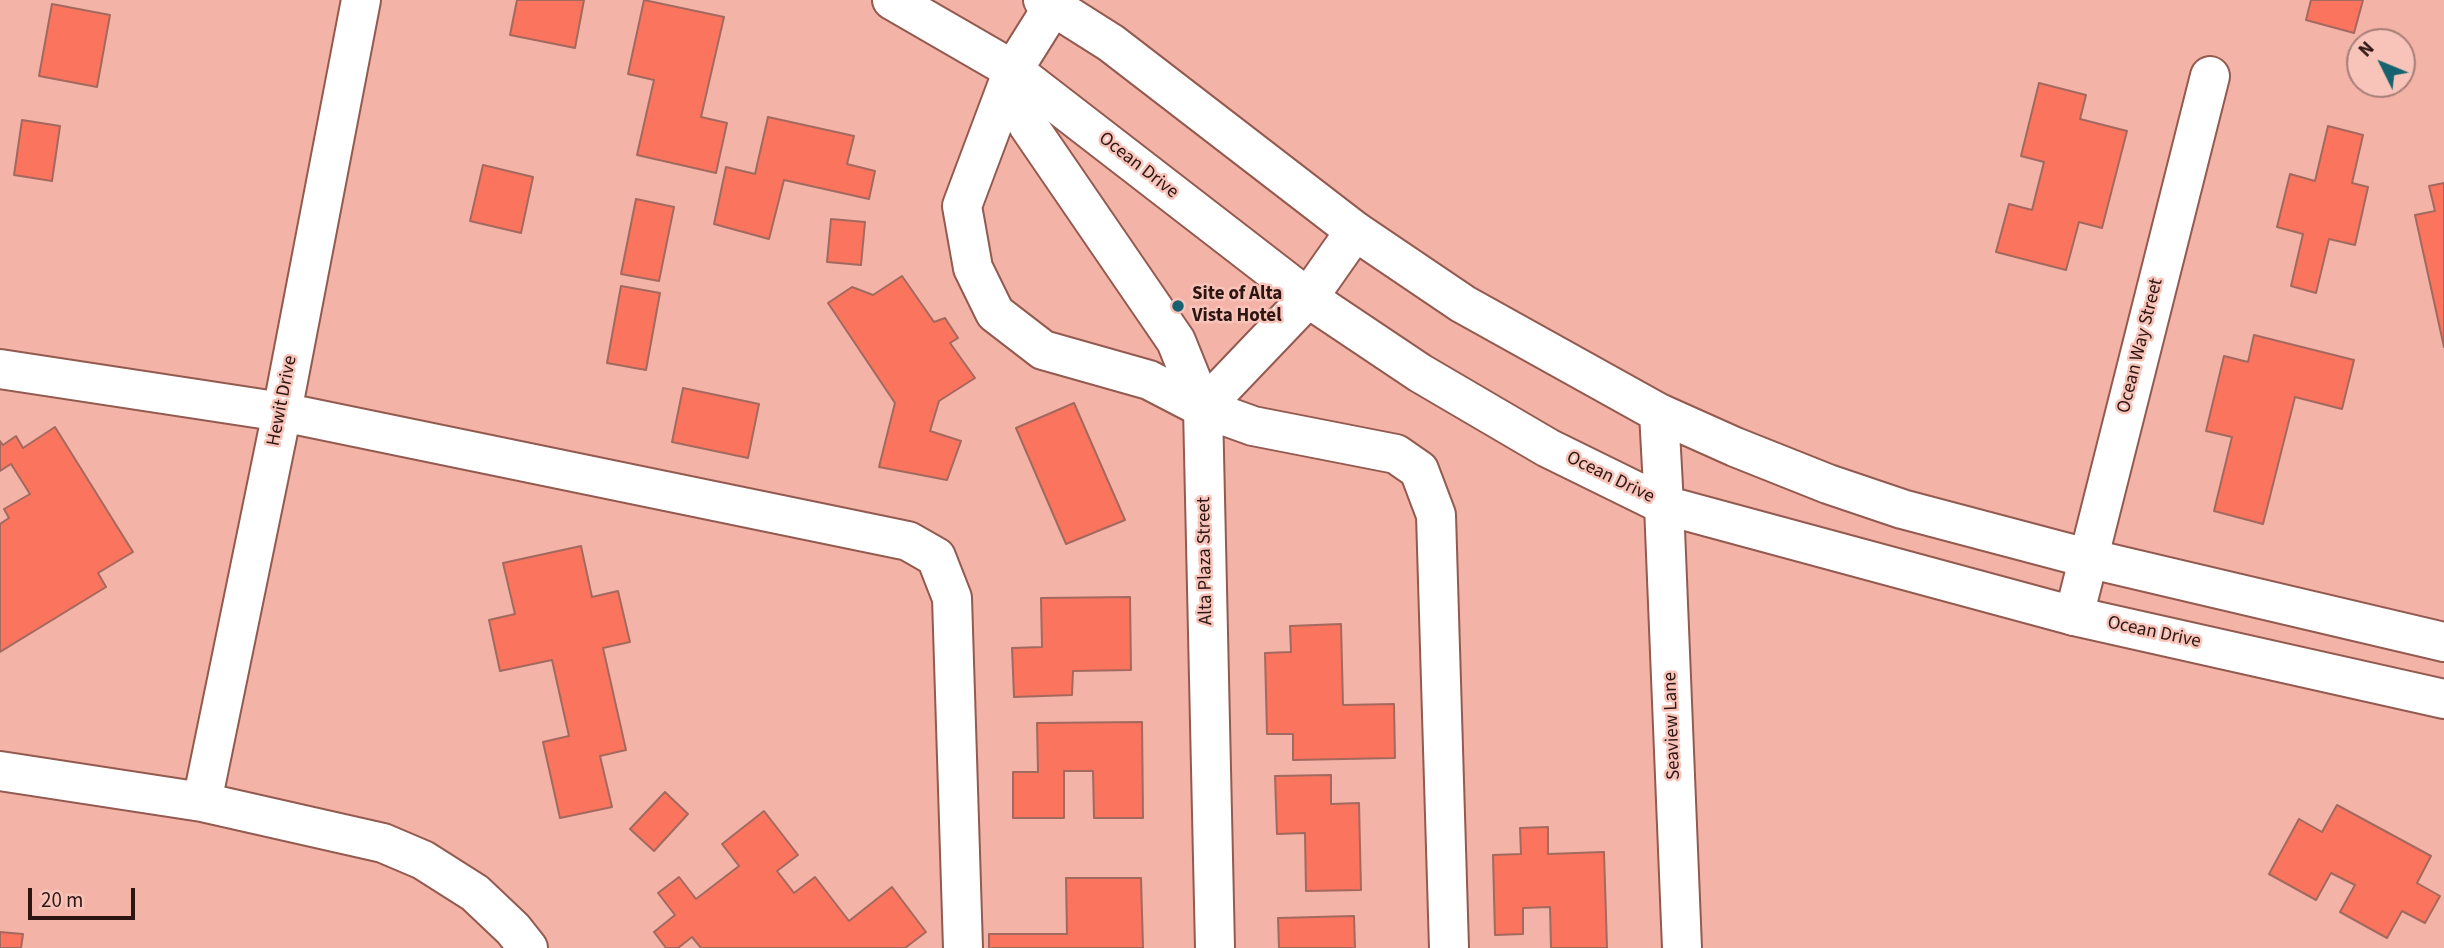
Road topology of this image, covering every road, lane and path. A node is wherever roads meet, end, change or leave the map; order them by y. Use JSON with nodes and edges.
{"nodes":[{"id":1,"x":361,"y":0,"type":"edge"},
{"id":2,"x":892,"y":0,"type":"edge"},
{"id":3,"x":1048,"y":3,"type":"edge"},
{"id":4,"x":1013,"y":70,"type":"junction"},
{"id":5,"x":2210,"y":76,"type":"dead end"},
{"id":6,"x":1355,"y":230,"type":"junction"},
{"id":7,"x":1308,"y":298,"type":"junction"},
{"id":8,"x":0,"y":369,"type":"edge"},
{"id":9,"x":1203,"y":408,"type":"junction"},
{"id":10,"x":282,"y":411,"type":"junction"},
{"id":11,"x":1659,"y":413,"type":"junction"},
{"id":12,"x":1664,"y":505,"type":"junction"},
{"id":13,"x":2087,"y":558,"type":"junction"},
{"id":14,"x":2298,"y":607,"type":"junction"},
{"id":15,"x":2074,"y":616,"type":"junction"},
{"id":16,"x":2444,"y":642,"type":"edge"},
{"id":17,"x":2288,"y":663,"type":"junction"},
{"id":18,"x":2444,"y":699,"type":"edge"},
{"id":19,"x":0,"y":771,"type":"edge"},
{"id":20,"x":202,"y":802,"type":"junction"},
{"id":21,"x":528,"y":948,"type":"edge"},
{"id":22,"x":963,"y":948,"type":"edge"},
{"id":23,"x":1214,"y":948,"type":"edge"},
{"id":24,"x":1449,"y":948,"type":"edge"},
{"id":25,"x":1682,"y":948,"type":"edge"}],
"edges":[{"from":1,"to":10,"type":"street","name":"Hewit Drive"},
{"from":2,"to":4,"type":"street","name":"Ocean Drive"},
{"from":3,"to":4,"type":"street"},
{"from":3,"to":6,"type":"street"},
{"from":4,"to":7,"type":"street","name":"Ocean Drive"},
{"from":4,"to":9,"type":"street"},
{"from":4,"to":9,"type":"street"},
{"from":5,"to":13,"type":"street","name":"Ocean Way Street"},
{"from":6,"to":7,"type":"street"},
{"from":6,"to":11,"type":"street"},
{"from":7,"to":9,"type":"street"},
{"from":7,"to":12,"type":"street","name":"Ocean Drive"},
{"from":8,"to":10,"type":"street"},
{"from":9,"to":23,"type":"street","name":"Alta Plaza Street"},
{"from":9,"to":24,"type":"street"},
{"from":10,"to":20,"type":"street","name":"Hewit Drive"},
{"from":10,"to":22,"type":"street"},
{"from":11,"to":12,"type":"street","name":"Seaview Lane"},
{"from":11,"to":13,"type":"street"},
{"from":12,"to":15,"type":"street","name":"Ocean Drive"},
{"from":12,"to":25,"type":"street","name":"Seaview Lane"},
{"from":13,"to":14,"type":"street"},
{"from":13,"to":15,"type":"street","name":"Ocean Way Street"},
{"from":14,"to":16,"type":"street"},
{"from":14,"to":17,"type":"street"},
{"from":15,"to":17,"type":"street","name":"Ocean Drive"},
{"from":17,"to":18,"type":"street","name":"Ocean Drive"},
{"from":19,"to":20,"type":"street"},
{"from":20,"to":21,"type":"street"}]}
